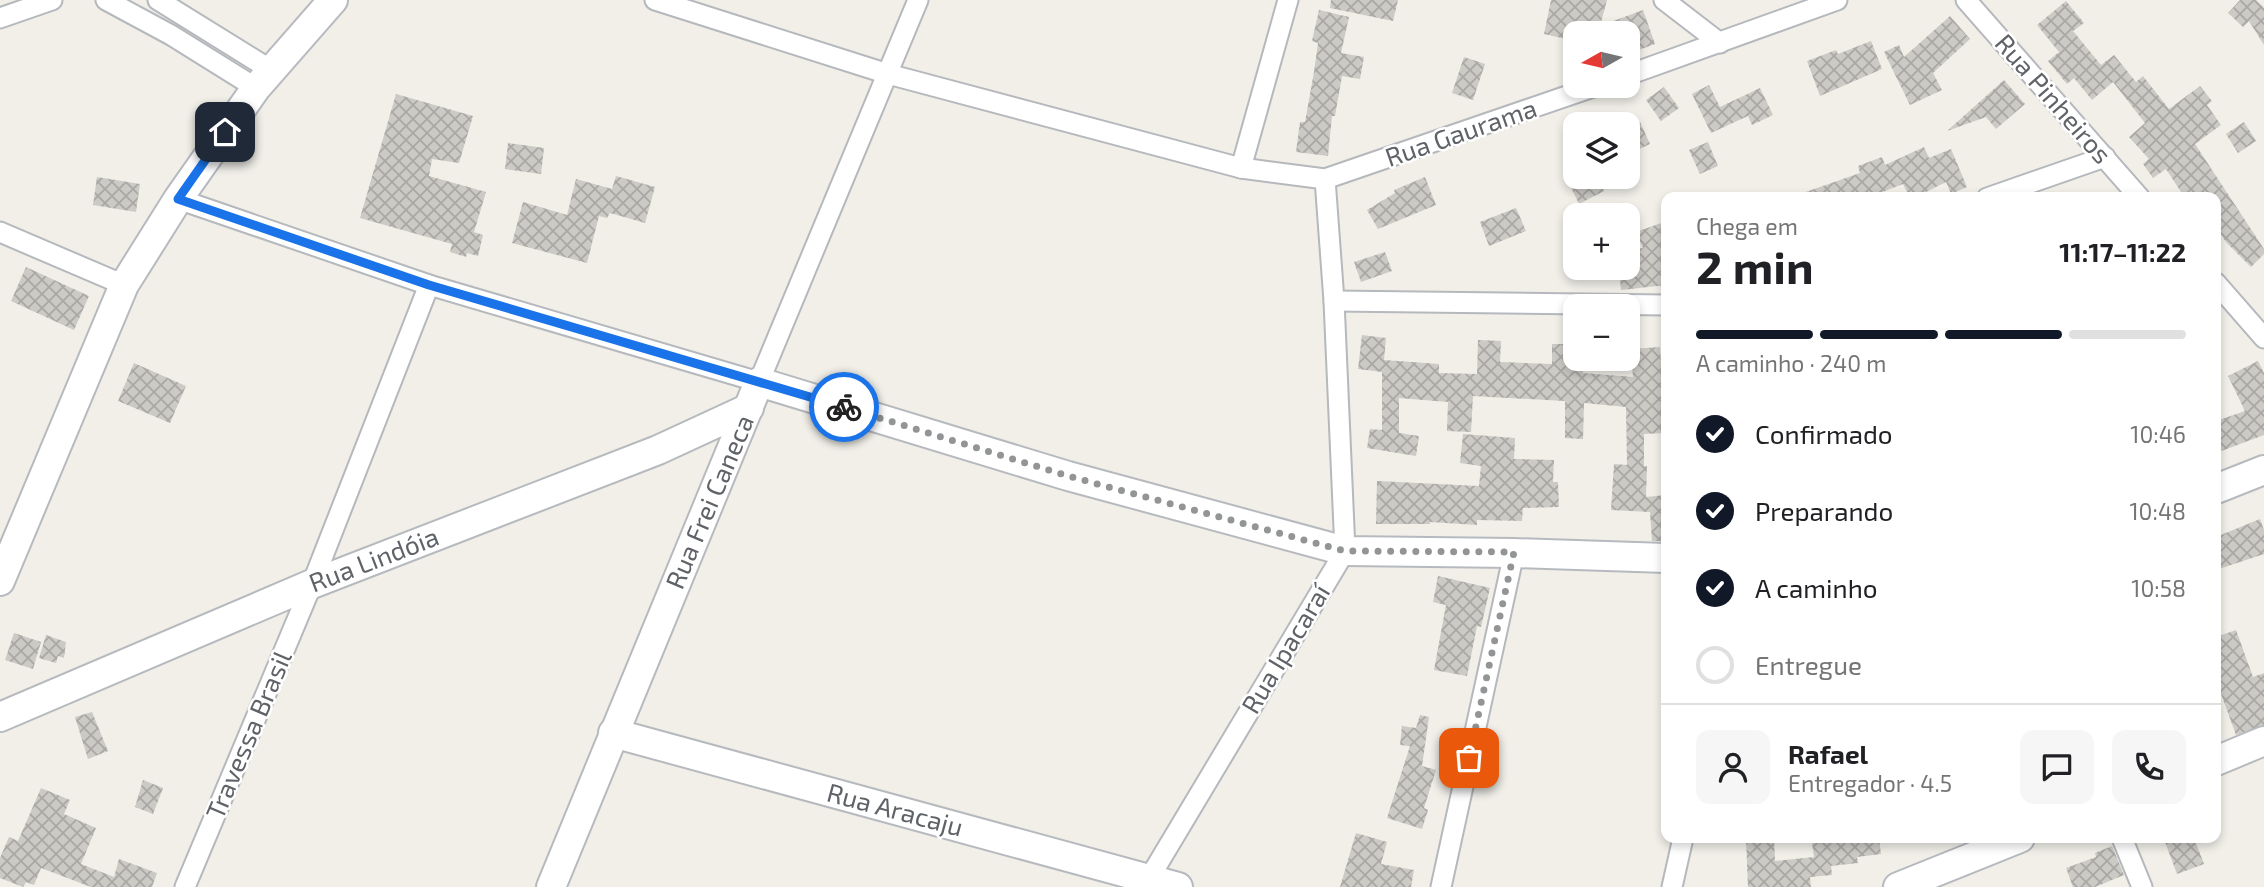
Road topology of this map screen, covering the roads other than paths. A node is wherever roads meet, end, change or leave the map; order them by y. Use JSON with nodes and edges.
{"nodes":[{"id":1,"x":52,"y":0,"type":"edge"},
{"id":2,"x":106,"y":0,"type":"edge"},
{"id":3,"x":158,"y":0,"type":"edge"},
{"id":4,"x":334,"y":0,"type":"edge"},
{"id":5,"x":655,"y":0,"type":"edge"},
{"id":6,"x":918,"y":0,"type":"edge"},
{"id":7,"x":1289,"y":0,"type":"edge"},
{"id":8,"x":1664,"y":0,"type":"edge"},
{"id":9,"x":1836,"y":0,"type":"edge"},
{"id":10,"x":1966,"y":0,"type":"edge"},
{"id":11,"x":0,"y":18,"type":"edge"},
{"id":12,"x":1720,"y":43,"type":"junction"},
{"id":13,"x":1640,"y":71,"type":"edge"},
{"id":14,"x":888,"y":75,"type":"junction"},
{"id":15,"x":264,"y":79,"type":"junction"},
{"id":16,"x":1563,"y":97,"type":"edge"},
{"id":17,"x":2105,"y":157,"type":"junction"},
{"id":18,"x":1241,"y":168,"type":"junction"},
{"id":19,"x":1325,"y":179,"type":"junction"},
{"id":20,"x":2004,"y":192,"type":"edge"},
{"id":21,"x":2135,"y":192,"type":"edge"},
{"id":22,"x":178,"y":199,"type":"junction"},
{"id":23,"x":0,"y":232,"type":"edge"},
{"id":24,"x":124,"y":285,"type":"junction"},
{"id":25,"x":429,"y":285,"type":"junction"},
{"id":26,"x":2221,"y":289,"type":"edge"},
{"id":27,"x":1334,"y":301,"type":"junction"},
{"id":28,"x":1661,"y":305,"type":"edge"},
{"id":29,"x":2264,"y":338,"type":"edge"},
{"id":30,"x":759,"y":382,"type":"junction"},
{"id":31,"x":749,"y":408,"type":"junction"},
{"id":32,"x":2264,"y":470,"type":"edge"},
{"id":33,"x":2221,"y":487,"type":"edge"},
{"id":34,"x":1345,"y":551,"type":"junction"},
{"id":35,"x":1514,"y":552,"type":"junction"},
{"id":36,"x":1661,"y":558,"type":"edge"},
{"id":37,"x":0,"y":581,"type":"edge"},
{"id":38,"x":312,"y":584,"type":"junction"},
{"id":39,"x":0,"y":717,"type":"edge"},
{"id":40,"x":613,"y":733,"type":"junction"},
{"id":41,"x":2264,"y":741,"type":"edge"},
{"id":42,"x":2221,"y":759,"type":"edge"},
{"id":43,"x":1682,"y":843,"type":"edge"},
{"id":44,"x":2008,"y":843,"type":"edge"},
{"id":45,"x":2124,"y":843,"type":"edge"},
{"id":46,"x":1146,"y":883,"type":"edge"},
{"id":47,"x":185,"y":887,"type":"edge"},
{"id":48,"x":551,"y":887,"type":"edge"},
{"id":49,"x":1178,"y":887,"type":"edge"},
{"id":50,"x":1441,"y":887,"type":"edge"},
{"id":51,"x":1672,"y":887,"type":"edge"},
{"id":52,"x":1898,"y":887,"type":"edge"},
{"id":53,"x":2142,"y":887,"type":"edge"}],
"edges":[{"from":1,"to":11,"type":"street"},
{"from":2,"to":15,"type":"street"},
{"from":3,"to":15,"type":"street"},
{"from":4,"to":15,"type":"street"},
{"from":5,"to":14,"type":"street"},
{"from":6,"to":14,"type":"street","name":"Rua Frei Caneca"},
{"from":7,"to":18,"type":"street"},
{"from":8,"to":12,"type":"street"},
{"from":9,"to":12,"type":"street"},
{"from":10,"to":17,"type":"street","name":"Rua Pinheiros"},
{"from":12,"to":13,"type":"street"},
{"from":14,"to":18,"type":"street"},
{"from":14,"to":30,"type":"street","name":"Rua Frei Caneca"},
{"from":15,"to":22,"type":"street"},
{"from":16,"to":19,"type":"street","name":"Rua Gaurama"},
{"from":17,"to":20,"type":"street"},
{"from":17,"to":21,"type":"street","name":"Rua Pinheiros"},
{"from":18,"to":19,"type":"street"},
{"from":19,"to":27,"type":"street"},
{"from":22,"to":24,"type":"street"},
{"from":22,"to":25,"type":"street"},
{"from":23,"to":24,"type":"street"},
{"from":24,"to":37,"type":"street"},
{"from":25,"to":30,"type":"street"},
{"from":25,"to":38,"type":"street","name":"Travessa Brasil"},
{"from":26,"to":29,"type":"street"},
{"from":27,"to":28,"type":"street"},
{"from":27,"to":34,"type":"street"},
{"from":30,"to":31,"type":"street","name":"Rua Frei Caneca"},
{"from":30,"to":34,"type":"street"},
{"from":31,"to":38,"type":"street","name":"Rua Lindóia"},
{"from":31,"to":40,"type":"street","name":"Rua Frei Caneca"},
{"from":32,"to":33,"type":"street"},
{"from":34,"to":35,"type":"street"},
{"from":34,"to":46,"type":"street","name":"Rua Ipacaraí"},
{"from":35,"to":36,"type":"street"},
{"from":35,"to":50,"type":"street"},
{"from":38,"to":39,"type":"street","name":"Rua Lindóia"},
{"from":38,"to":47,"type":"street","name":"Travessa Brasil"},
{"from":40,"to":46,"type":"street","name":"Rua Aracaju"},
{"from":40,"to":48,"type":"street","name":"Rua Frei Caneca"},
{"from":41,"to":42,"type":"street"},
{"from":43,"to":51,"type":"street"},
{"from":44,"to":52,"type":"street"},
{"from":45,"to":53,"type":"street"},
{"from":46,"to":49,"type":"street","name":"Rua Aracaju"}]}
